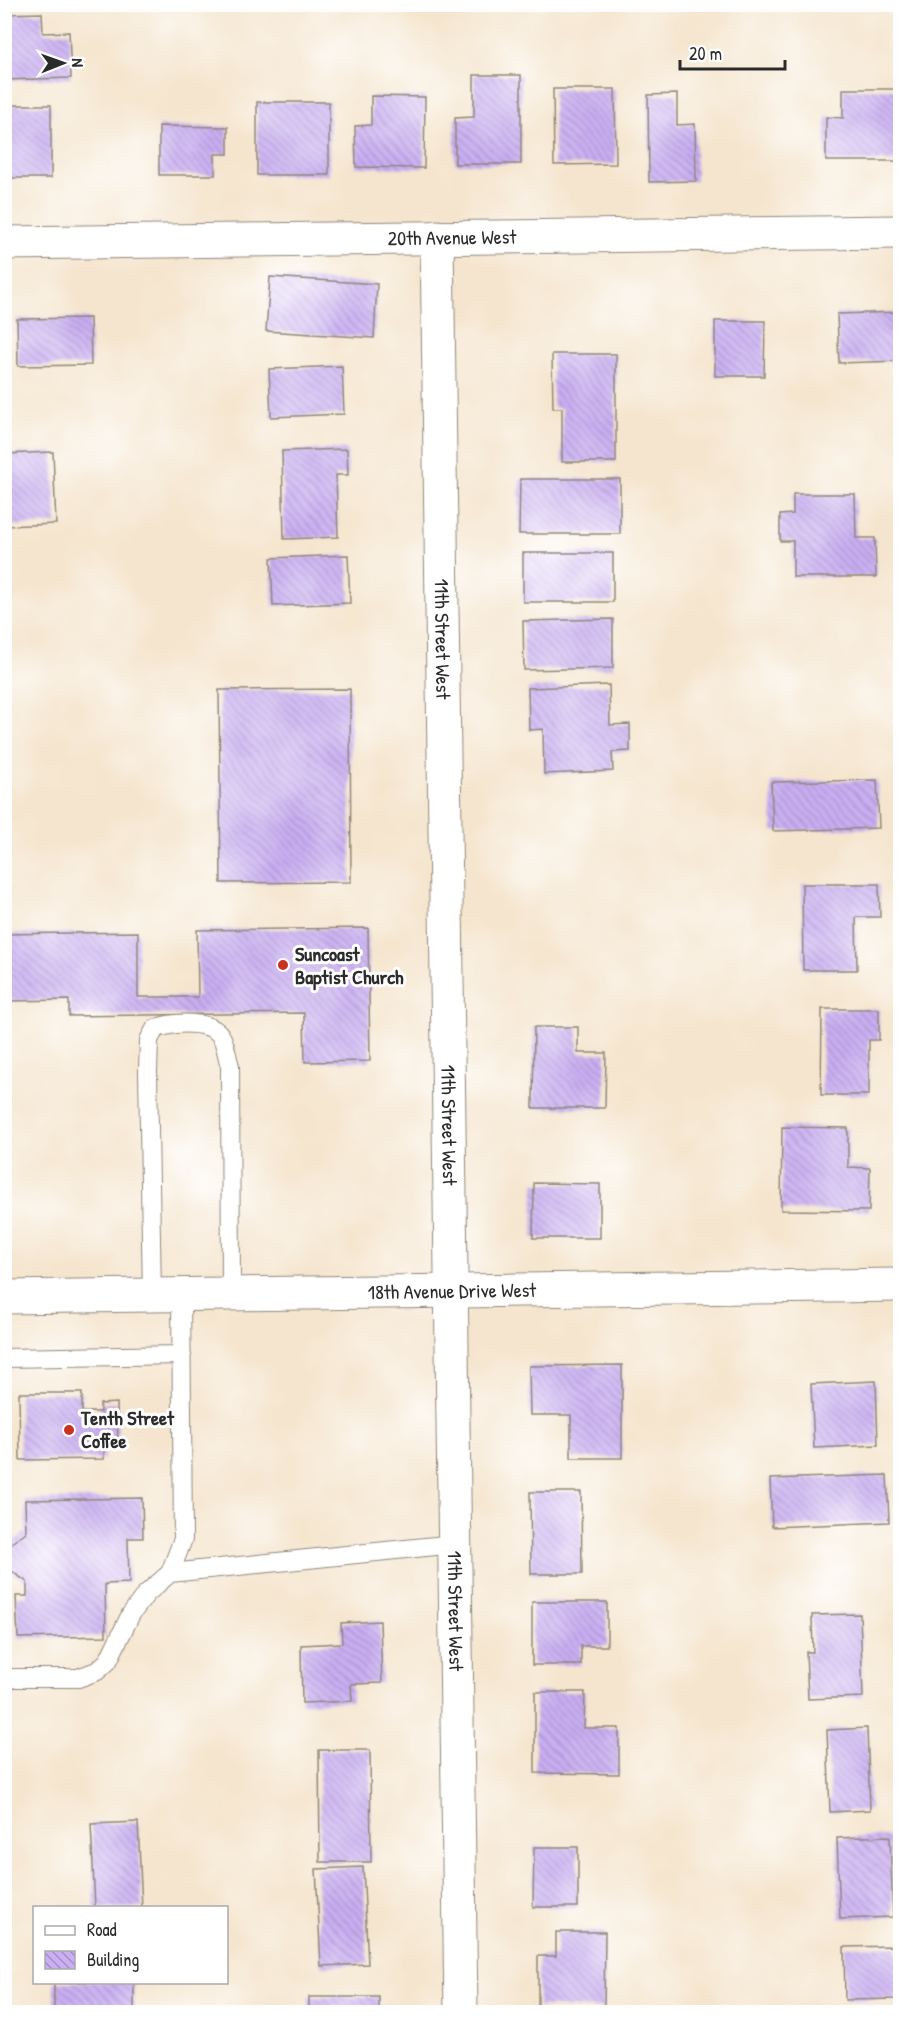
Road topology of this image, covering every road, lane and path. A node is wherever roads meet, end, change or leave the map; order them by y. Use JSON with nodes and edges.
{"nodes":[{"id":1,"x":900,"y":232,"type":"edge"},
{"id":2,"x":437,"y":237,"type":"junction"},
{"id":3,"x":4,"y":243,"type":"edge"},
{"id":4,"x":900,"y":1285,"type":"edge"},
{"id":5,"x":451,"y":1290,"type":"junction"},
{"id":6,"x":231,"y":1293,"type":"junction"},
{"id":7,"x":166,"y":1294,"type":"junction"},
{"id":8,"x":4,"y":1297,"type":"edge"},
{"id":9,"x":182,"y":1355,"type":"junction"},
{"id":10,"x":4,"y":1358,"type":"edge"},
{"id":11,"x":454,"y":1544,"type":"junction"},
{"id":12,"x":170,"y":1573,"type":"junction"},
{"id":13,"x":4,"y":1678,"type":"edge"},
{"id":14,"x":461,"y":2013,"type":"edge"}],
"edges":[{"from":1,"to":2,"type":"street","name":"20th Avenue West"},
{"from":2,"to":3,"type":"street","name":"20th Avenue West"},
{"from":2,"to":5,"type":"street","name":"11th Street West"},
{"from":4,"to":5,"type":"street","name":"18th Avenue Drive West"},
{"from":5,"to":6,"type":"street","name":"18th Avenue Drive West"},
{"from":5,"to":11,"type":"street","name":"11th Street West"},
{"from":6,"to":7,"type":"street","name":"18th Avenue Drive West"},
{"from":6,"to":7,"type":"lane"},
{"from":7,"to":8,"type":"street","name":"18th Avenue Drive West"},
{"from":7,"to":9,"type":"lane"},
{"from":9,"to":10,"type":"lane"},
{"from":9,"to":12,"type":"lane"},
{"from":11,"to":12,"type":"lane"},
{"from":11,"to":14,"type":"street","name":"11th Street West"},
{"from":12,"to":13,"type":"lane"}]}
